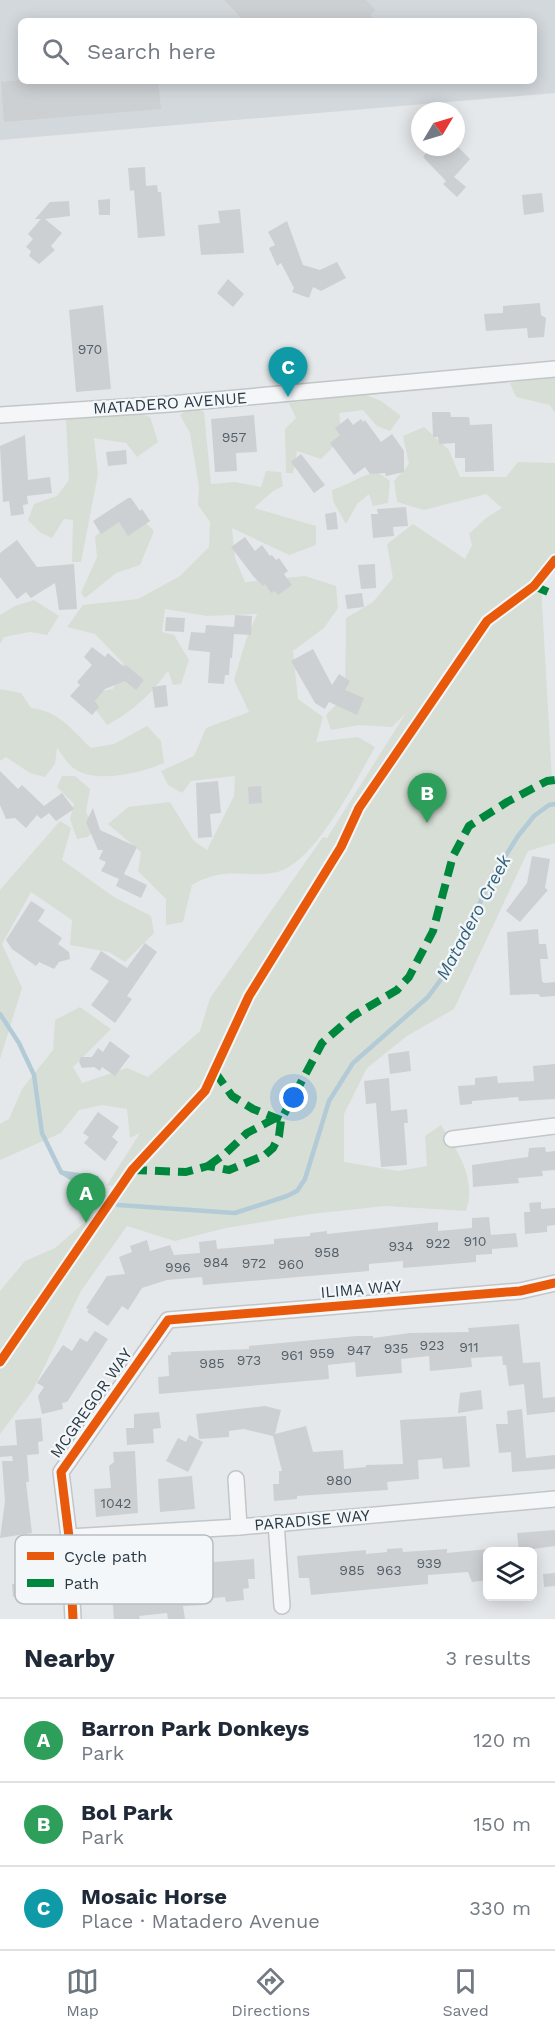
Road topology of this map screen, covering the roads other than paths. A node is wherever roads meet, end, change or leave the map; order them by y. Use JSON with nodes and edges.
{"nodes":[{"id":1,"x":555,"y":369,"type":"edge"},
{"id":2,"x":0,"y":415,"type":"edge"},
{"id":3,"x":555,"y":1126,"type":"edge"},
{"id":4,"x":452,"y":1139,"type":"dead end"},
{"id":5,"x":555,"y":1283,"type":"edge"},
{"id":6,"x":168,"y":1320,"type":"joint"},
{"id":7,"x":236,"y":1479,"type":"dead end"},
{"id":8,"x":555,"y":1500,"type":"edge"},
{"id":9,"x":276,"y":1523,"type":"junction"},
{"id":10,"x":239,"y":1527,"type":"junction"},
{"id":11,"x":69,"y":1535,"type":"edge"},
{"id":12,"x":103,"y":1535,"type":"edge"},
{"id":13,"x":72,"y":1604,"type":"edge"},
{"id":14,"x":282,"y":1606,"type":"dead end"},
{"id":15,"x":73,"y":1619,"type":"edge"}],
"edges":[{"from":1,"to":2,"type":"street","name":"MATADERO AVENUE"},
{"from":3,"to":4,"type":"street"},
{"from":5,"to":6,"type":"street","name":"ILIMA WAY"},
{"from":6,"to":11,"type":"street","name":"MCGREGOR WAY"},
{"from":7,"to":10,"type":"street"},
{"from":8,"to":9,"type":"street","name":"PARADISE WAY"},
{"from":9,"to":10,"type":"street","name":"PARADISE WAY"},
{"from":9,"to":14,"type":"street"},
{"from":10,"to":12,"type":"street","name":"PARADISE WAY"},
{"from":13,"to":15,"type":"street","name":"MCGREGOR WAY"}]}
